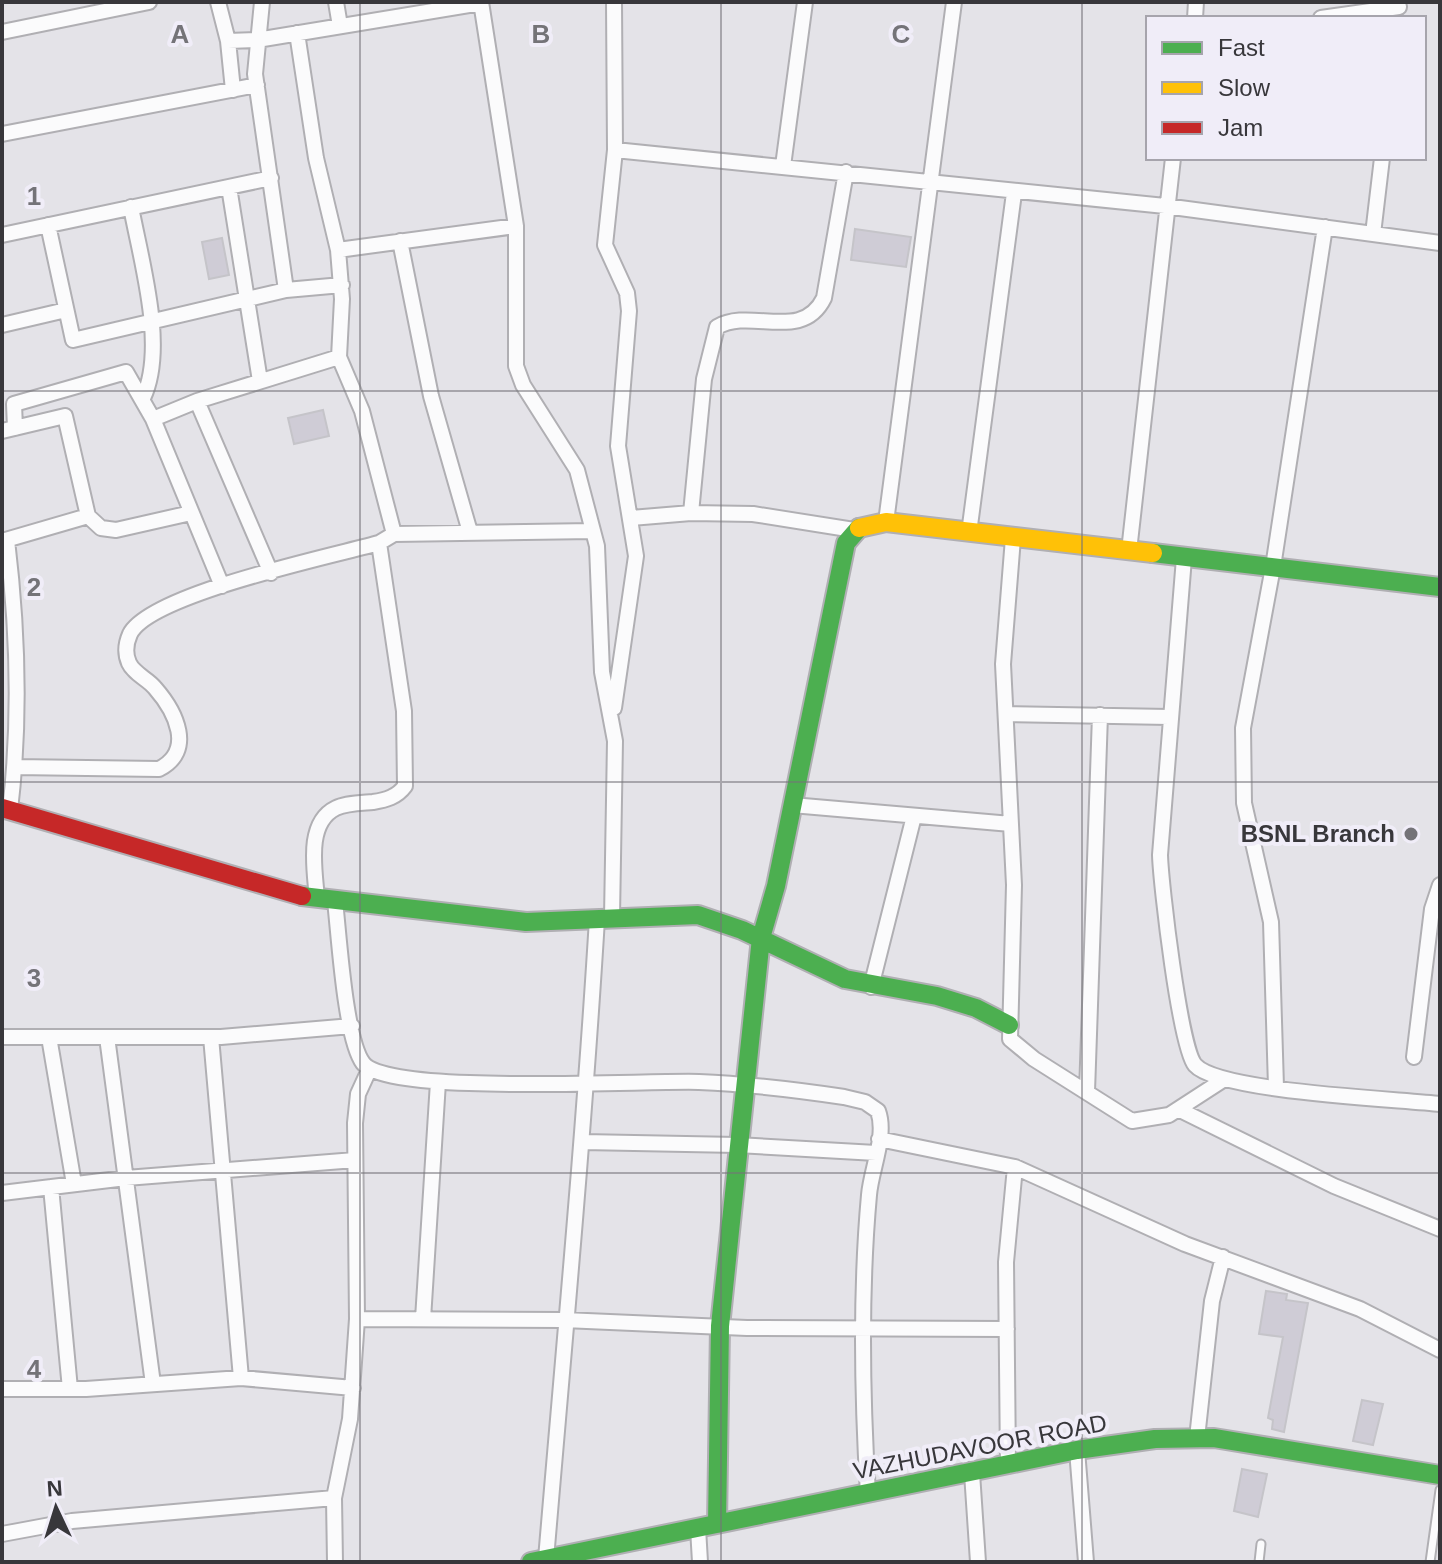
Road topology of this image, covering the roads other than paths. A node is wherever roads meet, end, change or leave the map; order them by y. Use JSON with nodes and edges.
{"nodes":[{"id":1,"x":149,"y":2,"type":"edge"},
{"id":2,"x":218,"y":2,"type":"edge"},
{"id":3,"x":262,"y":2,"type":"edge"},
{"id":4,"x":336,"y":2,"type":"edge"},
{"id":5,"x":614,"y":2,"type":"edge"},
{"id":6,"x":805,"y":2,"type":"edge"},
{"id":7,"x":954,"y":2,"type":"edge"},
{"id":8,"x":481,"y":3,"type":"edge"},
{"id":9,"x":1399,"y":9,"type":"edge"},
{"id":10,"x":1338,"y":16,"type":"edge"},
{"id":11,"x":340,"y":26,"type":"junction"},
{"id":12,"x":2,"y":32,"type":"edge"},
{"id":13,"x":297,"y":33,"type":"junction"},
{"id":14,"x":257,"y":40,"type":"junction"},
{"id":15,"x":228,"y":41,"type":"junction"},
{"id":16,"x":257,"y":85,"type":"junction"},
{"id":17,"x":233,"y":90,"type":"junction"},
{"id":18,"x":2,"y":134,"type":"edge"},
{"id":19,"x":615,"y":150,"type":"junction"},
{"id":20,"x":1173,"y":160,"type":"edge"},
{"id":21,"x":1382,"y":160,"type":"edge"},
{"id":22,"x":783,"y":166,"type":"junction"},
{"id":23,"x":846,"y":172,"type":"junction"},
{"id":24,"x":271,"y":178,"type":"junction"},
{"id":25,"x":932,"y":182,"type":"junction"},
{"id":26,"x":229,"y":187,"type":"junction"},
{"id":27,"x":1014,"y":193,"type":"junction"},
{"id":28,"x":1165,"y":206,"type":"junction"},
{"id":29,"x":131,"y":207,"type":"junction"},
{"id":30,"x":48,"y":225,"type":"junction"},
{"id":31,"x":516,"y":226,"type":"junction"},
{"id":32,"x":1325,"y":227,"type":"junction"},
{"id":33,"x":3,"y":233,"type":"edge"},
{"id":34,"x":1373,"y":234,"type":"junction"},
{"id":35,"x":400,"y":241,"type":"junction"},
{"id":36,"x":1440,"y":243,"type":"edge"},
{"id":37,"x":338,"y":250,"type":"junction"},
{"id":38,"x":342,"y":285,"type":"junction"},
{"id":39,"x":286,"y":290,"type":"junction"},
{"id":40,"x":247,"y":300,"type":"junction"},
{"id":41,"x":66,"y":310,"type":"junction"},
{"id":42,"x":151,"y":323,"type":"junction"},
{"id":43,"x":2,"y":325,"type":"edge"},
{"id":44,"x":339,"y":357,"type":"junction"},
{"id":45,"x":260,"y":381,"type":"junction"},
{"id":46,"x":143,"y":398,"type":"junction"},
{"id":47,"x":197,"y":401,"type":"junction"},
{"id":48,"x":153,"y":419,"type":"junction"},
{"id":49,"x":8,"y":429,"type":"edge"},
{"id":50,"x":191,"y":513,"type":"junction"},
{"id":51,"x":691,"y":513,"type":"junction"},
{"id":52,"x":88,"y":516,"type":"junction"},
{"id":53,"x":631,"y":518,"type":"junction"},
{"id":54,"x":886,"y":522,"type":"junction"},
{"id":55,"x":854,"y":530,"type":"junction"},
{"id":56,"x":593,"y":531,"type":"junction"},
{"id":57,"x":470,"y":532,"type":"junction"},
{"id":58,"x":969,"y":533,"type":"junction"},
{"id":59,"x":394,"y":534,"type":"junction"},
{"id":60,"x":1013,"y":538,"type":"junction"},
{"id":61,"x":4,"y":540,"type":"edge"},
{"id":62,"x":379,"y":543,"type":"junction"},
{"id":63,"x":1129,"y":551,"type":"junction"},
{"id":64,"x":1184,"y":558,"type":"junction"},
{"id":65,"x":1273,"y":567,"type":"junction"},
{"id":66,"x":271,"y":573,"type":"junction"},
{"id":67,"x":222,"y":586,"type":"junction"},
{"id":68,"x":1440,"y":587,"type":"edge"},
{"id":69,"x":1006,"y":714,"type":"junction"},
{"id":70,"x":1100,"y":715,"type":"junction"},
{"id":71,"x":613,"y":717,"type":"junction"},
{"id":72,"x":1169,"y":717,"type":"junction"},
{"id":73,"x":15,"y":767,"type":"junction"},
{"id":74,"x":792,"y":805,"type":"junction"},
{"id":75,"x":6,"y":809,"type":"edge"},
{"id":76,"x":914,"y":816,"type":"junction"},
{"id":77,"x":1011,"y":824,"type":"junction"},
{"id":78,"x":1440,"y":885,"type":"edge"},
{"id":79,"x":326,"y":900,"type":"junction"},
{"id":80,"x":605,"y":918,"type":"junction"},
{"id":81,"x":761,"y":938,"type":"junction"},
{"id":82,"x":871,"y":987,"type":"junction"},
{"id":83,"x":1009,"y":1025,"type":"junction"},
{"id":84,"x":352,"y":1026,"type":"junction"},
{"id":85,"x":2,"y":1037,"type":"edge"},
{"id":86,"x":49,"y":1037,"type":"junction"},
{"id":87,"x":107,"y":1037,"type":"junction"},
{"id":88,"x":211,"y":1037,"type":"junction"},
{"id":89,"x":1414,"y":1057,"type":"dead end"},
{"id":90,"x":369,"y":1070,"type":"junction"},
{"id":91,"x":1223,"y":1080,"type":"junction"},
{"id":92,"x":438,"y":1082,"type":"junction"},
{"id":93,"x":587,"y":1083,"type":"junction"},
{"id":94,"x":744,"y":1086,"type":"junction"},
{"id":95,"x":1276,"y":1087,"type":"junction"},
{"id":96,"x":1087,"y":1092,"type":"junction"},
{"id":97,"x":1440,"y":1104,"type":"edge"},
{"id":98,"x":1180,"y":1110,"type":"junction"},
{"id":99,"x":583,"y":1142,"type":"junction"},
{"id":100,"x":737,"y":1145,"type":"junction"},
{"id":101,"x":877,"y":1146,"type":"junction"},
{"id":102,"x":355,"y":1160,"type":"junction"},
{"id":103,"x":1015,"y":1167,"type":"junction"},
{"id":104,"x":222,"y":1170,"type":"junction"},
{"id":105,"x":126,"y":1178,"type":"junction"},
{"id":106,"x":74,"y":1184,"type":"junction"},
{"id":107,"x":51,"y":1187,"type":"junction"},
{"id":108,"x":2,"y":1193,"type":"edge"},
{"id":109,"x":1440,"y":1229,"type":"edge"},
{"id":110,"x":1223,"y":1257,"type":"junction"},
{"id":111,"x":357,"y":1319,"type":"junction"},
{"id":112,"x":423,"y":1319,"type":"junction"},
{"id":113,"x":564,"y":1320,"type":"junction"},
{"id":114,"x":720,"y":1326,"type":"junction"},
{"id":115,"x":863,"y":1329,"type":"junction"},
{"id":116,"x":1007,"y":1329,"type":"junction"},
{"id":117,"x":1440,"y":1350,"type":"edge"},
{"id":118,"x":241,"y":1378,"type":"junction"},
{"id":119,"x":153,"y":1384,"type":"junction"},
{"id":120,"x":353,"y":1388,"type":"junction"},
{"id":121,"x":2,"y":1389,"type":"edge"},
{"id":122,"x":70,"y":1389,"type":"junction"},
{"id":123,"x":1197,"y":1438,"type":"junction"},
{"id":124,"x":1077,"y":1450,"type":"junction"},
{"id":125,"x":1008,"y":1466,"type":"junction"},
{"id":126,"x":972,"y":1473,"type":"junction"},
{"id":127,"x":1440,"y":1475,"type":"edge"},
{"id":128,"x":1440,"y":1490,"type":"edge"},
{"id":129,"x":868,"y":1494,"type":"junction"},
{"id":130,"x":334,"y":1498,"type":"junction"},
{"id":131,"x":717,"y":1524,"type":"junction"},
{"id":132,"x":698,"y":1528,"type":"junction"},
{"id":133,"x":2,"y":1534,"type":"edge"},
{"id":134,"x":1261,"y":1544,"type":"dead end"},
{"id":135,"x":538,"y":1560,"type":"edge"},
{"id":136,"x":335,"y":1562,"type":"edge"},
{"id":137,"x":700,"y":1562,"type":"edge"},
{"id":138,"x":978,"y":1562,"type":"edge"},
{"id":139,"x":1086,"y":1562,"type":"edge"},
{"id":140,"x":1259,"y":1562,"type":"edge"},
{"id":141,"x":1430,"y":1562,"type":"edge"}],
"edges":[{"from":1,"to":12,"type":"street"},
{"from":2,"to":15,"type":"street"},
{"from":3,"to":14,"type":"street"},
{"from":4,"to":11,"type":"street"},
{"from":5,"to":19,"type":"street"},
{"from":6,"to":22,"type":"street"},
{"from":7,"to":25,"type":"street"},
{"from":8,"to":11,"type":"street"},
{"from":8,"to":31,"type":"street"},
{"from":9,"to":10,"type":"street"},
{"from":11,"to":13,"type":"street"},
{"from":13,"to":14,"type":"street"},
{"from":13,"to":37,"type":"street"},
{"from":14,"to":15,"type":"street"},
{"from":14,"to":16,"type":"street"},
{"from":15,"to":17,"type":"street"},
{"from":16,"to":17,"type":"street"},
{"from":16,"to":24,"type":"street"},
{"from":17,"to":18,"type":"street"},
{"from":19,"to":22,"type":"street"},
{"from":19,"to":53,"type":"street"},
{"from":20,"to":28,"type":"street"},
{"from":21,"to":34,"type":"street"},
{"from":22,"to":23,"type":"street"},
{"from":23,"to":25,"type":"street"},
{"from":23,"to":51,"type":"street"},
{"from":24,"to":26,"type":"street"},
{"from":24,"to":39,"type":"street"},
{"from":25,"to":27,"type":"street"},
{"from":25,"to":54,"type":"street"},
{"from":26,"to":29,"type":"street"},
{"from":26,"to":40,"type":"street"},
{"from":27,"to":28,"type":"street"},
{"from":27,"to":58,"type":"street"},
{"from":28,"to":32,"type":"street"},
{"from":28,"to":63,"type":"street"},
{"from":29,"to":30,"type":"street"},
{"from":29,"to":42,"type":"street"},
{"from":30,"to":33,"type":"street"},
{"from":30,"to":41,"type":"street"},
{"from":31,"to":35,"type":"street"},
{"from":31,"to":56,"type":"street"},
{"from":32,"to":34,"type":"street"},
{"from":32,"to":65,"type":"street"},
{"from":34,"to":36,"type":"street"},
{"from":35,"to":37,"type":"street"},
{"from":35,"to":57,"type":"street"},
{"from":37,"to":38,"type":"street"},
{"from":38,"to":39,"type":"street"},
{"from":38,"to":44,"type":"street"},
{"from":39,"to":40,"type":"street"},
{"from":40,"to":42,"type":"street"},
{"from":40,"to":45,"type":"street"},
{"from":41,"to":42,"type":"street"},
{"from":41,"to":43,"type":"street"},
{"from":42,"to":46,"type":"street"},
{"from":44,"to":45,"type":"street"},
{"from":44,"to":59,"type":"street"},
{"from":45,"to":47,"type":"street"},
{"from":46,"to":48,"type":"street"},
{"from":46,"to":49,"type":"street"},
{"from":47,"to":48,"type":"street"},
{"from":47,"to":66,"type":"street"},
{"from":48,"to":50,"type":"street"},
{"from":49,"to":52,"type":"street"},
{"from":50,"to":52,"type":"street"},
{"from":50,"to":67,"type":"street"},
{"from":51,"to":53,"type":"street"},
{"from":51,"to":55,"type":"street"},
{"from":52,"to":61,"type":"street"},
{"from":53,"to":71,"type":"street"},
{"from":54,"to":55,"type":"street"},
{"from":54,"to":58,"type":"street"},
{"from":55,"to":74,"type":"street"},
{"from":56,"to":57,"type":"street"},
{"from":56,"to":71,"type":"street"},
{"from":57,"to":59,"type":"street"},
{"from":58,"to":60,"type":"street"},
{"from":59,"to":62,"type":"street"},
{"from":60,"to":63,"type":"street"},
{"from":60,"to":69,"type":"street"},
{"from":61,"to":73,"type":"street"},
{"from":62,"to":66,"type":"street"},
{"from":62,"to":79,"type":"street"},
{"from":63,"to":64,"type":"street"},
{"from":64,"to":65,"type":"street"},
{"from":64,"to":72,"type":"street"},
{"from":65,"to":68,"type":"street"},
{"from":65,"to":95,"type":"street"},
{"from":66,"to":67,"type":"street"},
{"from":67,"to":73,"type":"street"},
{"from":69,"to":70,"type":"street"},
{"from":69,"to":77,"type":"street"},
{"from":70,"to":72,"type":"street"},
{"from":70,"to":96,"type":"street"},
{"from":71,"to":80,"type":"street"},
{"from":72,"to":91,"type":"street"},
{"from":73,"to":75,"type":"street"},
{"from":74,"to":76,"type":"street"},
{"from":74,"to":81,"type":"street"},
{"from":75,"to":79,"type":"street"},
{"from":76,"to":77,"type":"street"},
{"from":76,"to":82,"type":"street"},
{"from":77,"to":83,"type":"street"},
{"from":78,"to":89,"type":"street"},
{"from":79,"to":80,"type":"street"},
{"from":79,"to":84,"type":"street"},
{"from":80,"to":81,"type":"street"},
{"from":80,"to":93,"type":"street"},
{"from":81,"to":82,"type":"street"},
{"from":81,"to":94,"type":"street"},
{"from":82,"to":83,"type":"street"},
{"from":83,"to":96,"type":"street"},
{"from":84,"to":88,"type":"street"},
{"from":84,"to":90,"type":"street"},
{"from":85,"to":86,"type":"street"},
{"from":86,"to":87,"type":"street"},
{"from":86,"to":106,"type":"street"},
{"from":87,"to":88,"type":"street"},
{"from":87,"to":105,"type":"street"},
{"from":88,"to":104,"type":"street"},
{"from":90,"to":92,"type":"street"},
{"from":90,"to":102,"type":"street"},
{"from":91,"to":95,"type":"street"},
{"from":91,"to":98,"type":"street"},
{"from":92,"to":93,"type":"street"},
{"from":92,"to":112,"type":"street"},
{"from":93,"to":94,"type":"street"},
{"from":93,"to":99,"type":"street"},
{"from":94,"to":100,"type":"street"},
{"from":94,"to":101,"type":"street"},
{"from":95,"to":97,"type":"street"},
{"from":96,"to":98,"type":"street"},
{"from":98,"to":109,"type":"street"},
{"from":99,"to":100,"type":"street"},
{"from":99,"to":113,"type":"street"},
{"from":100,"to":101,"type":"street"},
{"from":100,"to":114,"type":"street"},
{"from":101,"to":103,"type":"street"},
{"from":101,"to":115,"type":"street"},
{"from":102,"to":104,"type":"street"},
{"from":102,"to":111,"type":"street"},
{"from":103,"to":110,"type":"street"},
{"from":103,"to":116,"type":"street"},
{"from":104,"to":105,"type":"street"},
{"from":104,"to":118,"type":"street"},
{"from":105,"to":106,"type":"street"},
{"from":105,"to":119,"type":"street"},
{"from":106,"to":107,"type":"street"},
{"from":107,"to":108,"type":"street"},
{"from":107,"to":122,"type":"street"},
{"from":110,"to":117,"type":"street"},
{"from":110,"to":123,"type":"street"},
{"from":111,"to":112,"type":"street"},
{"from":111,"to":120,"type":"street"},
{"from":112,"to":113,"type":"street"},
{"from":113,"to":114,"type":"street"},
{"from":113,"to":135,"type":"street"},
{"from":114,"to":115,"type":"street"},
{"from":114,"to":131,"type":"street"},
{"from":115,"to":116,"type":"street"},
{"from":115,"to":129,"type":"street"},
{"from":116,"to":125,"type":"street"},
{"from":118,"to":119,"type":"street"},
{"from":118,"to":120,"type":"street"},
{"from":119,"to":122,"type":"street"},
{"from":120,"to":130,"type":"street"},
{"from":121,"to":122,"type":"street"},
{"from":123,"to":124,"type":"street","name":"VAZHUDAVOOR ROAD"},
{"from":123,"to":127,"type":"street","name":"VAZHUDAVOOR ROAD"},
{"from":124,"to":125,"type":"street","name":"VAZHUDAVOOR ROAD"},
{"from":124,"to":139,"type":"street"},
{"from":125,"to":126,"type":"street","name":"VAZHUDAVOOR ROAD"},
{"from":126,"to":129,"type":"street","name":"VAZHUDAVOOR ROAD"},
{"from":126,"to":138,"type":"street"},
{"from":128,"to":141,"type":"lane"},
{"from":129,"to":131,"type":"street","name":"VAZHUDAVOOR ROAD"},
{"from":130,"to":133,"type":"street"},
{"from":130,"to":136,"type":"street"},
{"from":131,"to":132,"type":"street","name":"VAZHUDAVOOR ROAD"},
{"from":132,"to":135,"type":"street","name":"VAZHUDAVOOR ROAD"},
{"from":132,"to":137,"type":"street"},
{"from":134,"to":140,"type":"lane"}]}
